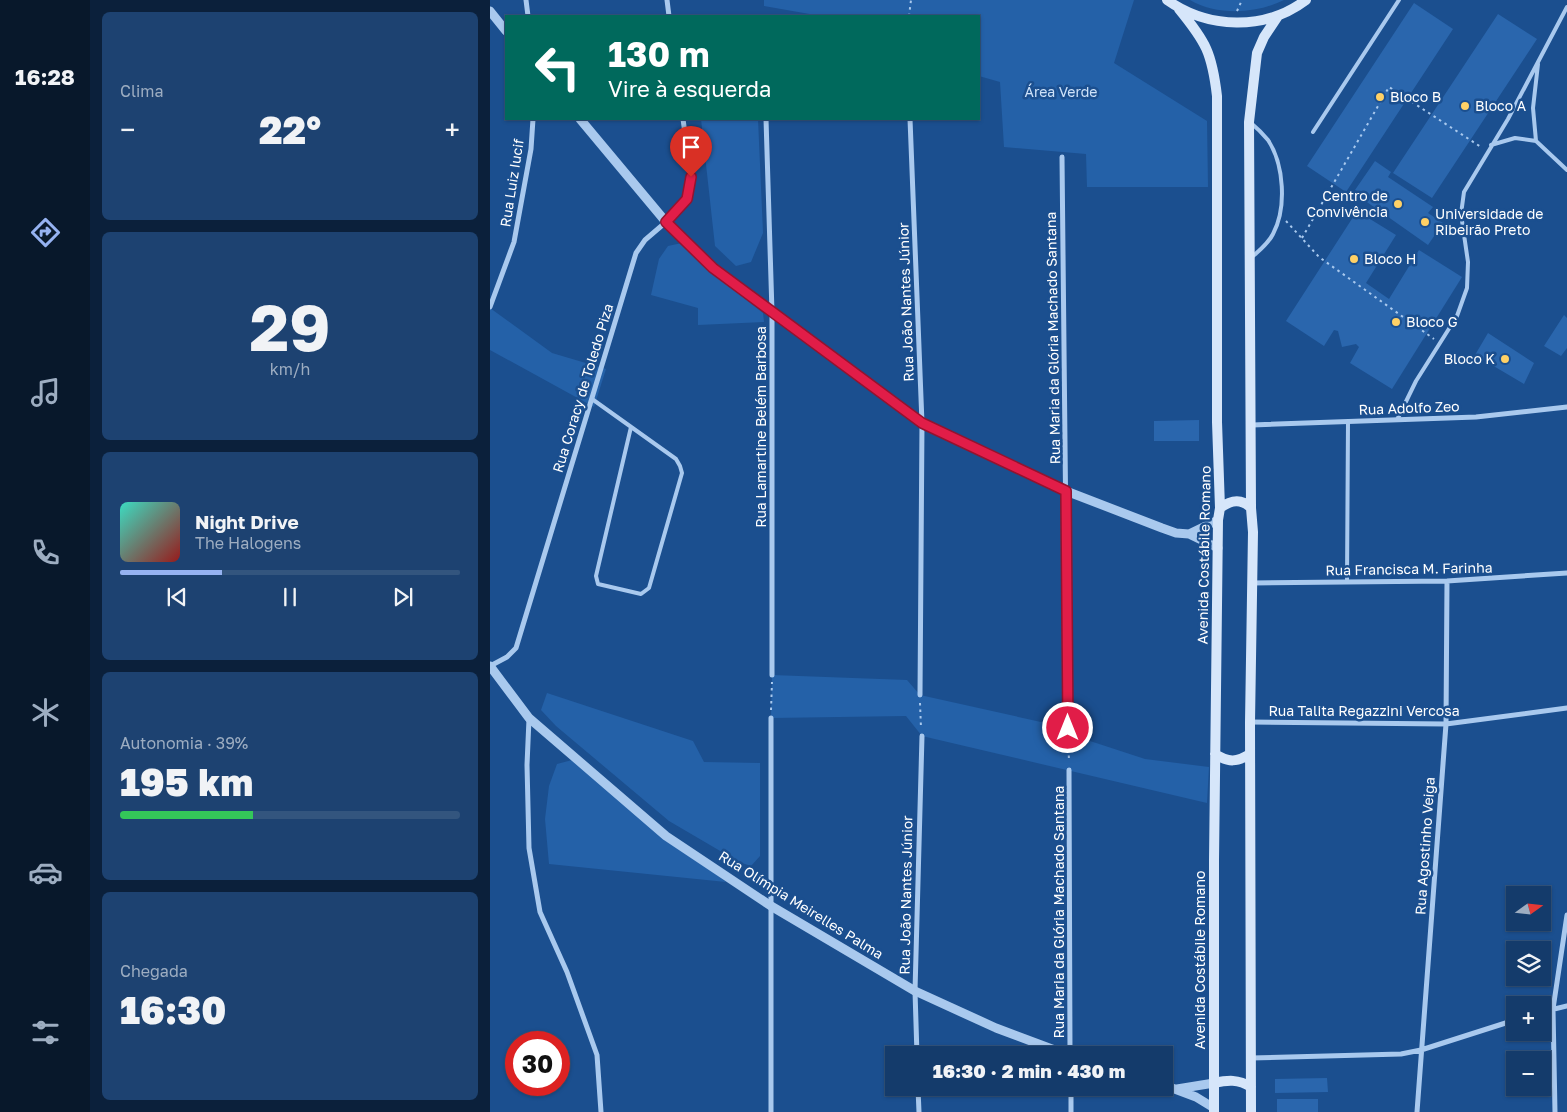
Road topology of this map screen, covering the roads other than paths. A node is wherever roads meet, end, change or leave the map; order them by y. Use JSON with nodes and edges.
{"nodes":[{"id":1,"x":526,"y":0,"type":"edge"},
{"id":2,"x":667,"y":0,"type":"edge"},
{"id":3,"x":1167,"y":0,"type":"edge"},
{"id":4,"x":1306,"y":0,"type":"edge"},
{"id":5,"x":1400,"y":0,"type":"edge"},
{"id":6,"x":1567,"y":7,"type":"edge"},
{"id":7,"x":1179,"y":9,"type":"junction"},
{"id":8,"x":490,"y":11,"type":"edge"},
{"id":9,"x":528,"y":15,"type":"edge"},
{"id":10,"x":669,"y":15,"type":"edge"},
{"id":11,"x":1278,"y":16,"type":"junction"},
{"id":12,"x":505,"y":29,"type":"edge"},
{"id":13,"x":1538,"y":59,"type":"junction"},
{"id":14,"x":533,"y":120,"type":"edge"},
{"id":15,"x":581,"y":120,"type":"edge"},
{"id":16,"x":683,"y":120,"type":"edge"},
{"id":17,"x":766,"y":120,"type":"edge"},
{"id":18,"x":910,"y":120,"type":"edge"},
{"id":19,"x":1249,"y":122,"type":"junction"},
{"id":20,"x":1313,"y":132,"type":"dead end"},
{"id":21,"x":1536,"y":141,"type":"junction"},
{"id":22,"x":1491,"y":145,"type":"junction"},
{"id":23,"x":1062,"y":157,"type":"dead end"},
{"id":24,"x":1567,"y":170,"type":"edge"},
{"id":25,"x":666,"y":222,"type":"junction"},
{"id":26,"x":1250,"y":258,"type":"junction"},
{"id":27,"x":490,"y":307,"type":"edge"},
{"id":28,"x":772,"y":312,"type":"junction"},
{"id":29,"x":592,"y":399,"type":"junction"},
{"id":30,"x":1567,"y":407,"type":"edge"},
{"id":31,"x":1397,"y":420,"type":"junction"},
{"id":32,"x":1348,"y":422,"type":"junction"},
{"id":33,"x":922,"y":423,"type":"junction"},
{"id":34,"x":1252,"y":425,"type":"junction"},
{"id":35,"x":631,"y":427,"type":"junction"},
{"id":36,"x":1066,"y":491,"type":"junction"},
{"id":37,"x":1220,"y":508,"type":"junction"},
{"id":38,"x":1251,"y":508,"type":"junction"},
{"id":39,"x":1218,"y":520,"type":"junction"},
{"id":40,"x":1189,"y":534,"type":"junction"},
{"id":41,"x":1218,"y":548,"type":"junction"},
{"id":42,"x":1567,"y":573,"type":"edge"},
{"id":43,"x":1347,"y":582,"type":"junction"},
{"id":44,"x":1447,"y":582,"type":"junction"},
{"id":45,"x":1252,"y":583,"type":"junction"},
{"id":46,"x":490,"y":666,"type":"edge"},
{"id":47,"x":772,"y":675,"type":"road end"},
{"id":48,"x":920,"y":695,"type":"road end"},
{"id":49,"x":1567,"y":708,"type":"edge"},
{"id":50,"x":529,"y":718,"type":"junction"},
{"id":51,"x":771,"y":718,"type":"road end"},
{"id":52,"x":1250,"y":722,"type":"junction"},
{"id":53,"x":1446,"y":724,"type":"junction"},
{"id":54,"x":1068,"y":728,"type":"road end"},
{"id":55,"x":922,"y":736,"type":"road end"},
{"id":56,"x":1216,"y":754,"type":"junction"},
{"id":57,"x":1250,"y":754,"type":"junction"},
{"id":58,"x":1069,"y":770,"type":"road end"},
{"id":59,"x":771,"y":906,"type":"junction"},
{"id":60,"x":1567,"y":915,"type":"edge"},
{"id":61,"x":916,"y":990,"type":"junction"},
{"id":62,"x":1567,"y":1006,"type":"edge"},
{"id":63,"x":1553,"y":1009,"type":"junction"},
{"id":64,"x":1506,"y":1023,"type":"edge"},
{"id":65,"x":917,"y":1046,"type":"edge"},
{"id":66,"x":1045,"y":1046,"type":"edge"},
{"id":67,"x":1069,"y":1046,"type":"edge"},
{"id":68,"x":1421,"y":1050,"type":"junction"},
{"id":69,"x":1251,"y":1058,"type":"junction"},
{"id":70,"x":1214,"y":1083,"type":"junction"},
{"id":71,"x":1251,"y":1087,"type":"junction"},
{"id":72,"x":1173,"y":1088,"type":"edge"},
{"id":73,"x":1177,"y":1089,"type":"junction"},
{"id":74,"x":918,"y":1096,"type":"edge"},
{"id":75,"x":1071,"y":1096,"type":"edge"},
{"id":76,"x":1214,"y":1110,"type":"edge"},
{"id":77,"x":601,"y":1112,"type":"edge"},
{"id":78,"x":771,"y":1112,"type":"edge"},
{"id":79,"x":919,"y":1112,"type":"edge"},
{"id":80,"x":1071,"y":1112,"type":"edge"},
{"id":81,"x":1251,"y":1112,"type":"edge"},
{"id":82,"x":1417,"y":1112,"type":"edge"},
{"id":83,"x":1556,"y":1112,"type":"edge"}],
"edges":[{"from":1,"to":9,"type":"street"},
{"from":2,"to":10,"type":"street"},
{"from":3,"to":7,"type":"main road"},
{"from":4,"to":11,"type":"main road"},
{"from":5,"to":20,"type":"lane"},
{"from":6,"to":13,"type":"lane"},
{"from":7,"to":11,"type":"main road"},
{"from":7,"to":37,"type":"main road","name":"Avenida Costábile Romano"},
{"from":8,"to":12,"type":"street"},
{"from":11,"to":19,"type":"main road"},
{"from":13,"to":21,"type":"lane"},
{"from":13,"to":22,"type":"lane"},
{"from":14,"to":27,"type":"street","name":"Rua Luiz Iucif"},
{"from":15,"to":25,"type":"street"},
{"from":16,"to":25,"type":"street","name":"Rua Coracy de Toledo Piza"},
{"from":17,"to":28,"type":"street","name":"Rua Lamartine Belém Barbosa"},
{"from":18,"to":33,"type":"street","name":"Rua João Nantes Júnior"},
{"from":19,"to":26,"type":"main road"},
{"from":19,"to":26,"type":"lane"},
{"from":21,"to":22,"type":"lane"},
{"from":21,"to":24,"type":"lane"},
{"from":22,"to":31,"type":"lane"},
{"from":23,"to":36,"type":"street","name":"Rua Maria da Glória Machado Santana"},
{"from":25,"to":28,"type":"street"},
{"from":25,"to":29,"type":"street","name":"Rua Coracy de Toledo Piza"},
{"from":26,"to":34,"type":"main road"},
{"from":28,"to":33,"type":"street"},
{"from":28,"to":47,"type":"street","name":"Rua Lamartine Belém Barbosa"},
{"from":29,"to":35,"type":"lane"},
{"from":29,"to":46,"type":"street","name":"Rua Coracy de Toledo Piza"},
{"from":30,"to":31,"type":"street","name":"Rua Adolfo Zeo"},
{"from":31,"to":32,"type":"street","name":"Rua Adolfo Zeo"},
{"from":32,"to":34,"type":"street","name":"Rua Adolfo Zeo"},
{"from":32,"to":43,"type":"lane"},
{"from":33,"to":36,"type":"street"},
{"from":33,"to":48,"type":"street","name":"Rua João Nantes Júnior"},
{"from":34,"to":38,"type":"main road"},
{"from":35,"to":35,"type":"lane"},
{"from":36,"to":40,"type":"street"},
{"from":36,"to":54,"type":"street","name":"Rua Maria da Glória Machado Santana"},
{"from":37,"to":38,"type":"main road"},
{"from":37,"to":39,"type":"main road","name":"Avenida Costábile Romano"},
{"from":38,"to":45,"type":"main road"},
{"from":39,"to":40,"type":"street"},
{"from":39,"to":41,"type":"main road","name":"Avenida Costábile Romano"},
{"from":40,"to":41,"type":"street"},
{"from":41,"to":56,"type":"main road","name":"Avenida Costábile Romano"},
{"from":42,"to":44,"type":"street","name":"Rua Francisca M. Farinha"},
{"from":43,"to":44,"type":"street","name":"Rua Francisca M. Farinha"},
{"from":43,"to":45,"type":"street","name":"Rua Francisca M. Farinha"},
{"from":44,"to":53,"type":"street","name":"Rua Agostinho Veiga"},
{"from":45,"to":52,"type":"main road"},
{"from":46,"to":50,"type":"street","name":"Rua Olímpia Meirelles Palma"},
{"from":49,"to":53,"type":"street","name":"Rua Talita Regazzini Vercosa"},
{"from":50,"to":59,"type":"street","name":"Rua Olímpia Meirelles Palma"},
{"from":50,"to":77,"type":"street"},
{"from":51,"to":59,"type":"street"},
{"from":52,"to":53,"type":"street","name":"Rua Talita Regazzini Vercosa"},
{"from":52,"to":57,"type":"main road"},
{"from":53,"to":68,"type":"street","name":"Rua Agostinho Veiga"},
{"from":55,"to":61,"type":"street","name":"Rua João Nantes Júnior"},
{"from":56,"to":57,"type":"main road"},
{"from":56,"to":70,"type":"main road","name":"Avenida Costábile Romano"},
{"from":57,"to":69,"type":"main road"},
{"from":58,"to":67,"type":"street","name":"Rua Maria da Glória Machado Santana"},
{"from":59,"to":61,"type":"street","name":"Rua Olímpia Meirelles Palma"},
{"from":59,"to":78,"type":"street"},
{"from":60,"to":63,"type":"street"},
{"from":61,"to":65,"type":"street","name":"Rua João Nantes Júnior"},
{"from":61,"to":66,"type":"street","name":"Rua Olímpia Meirelles Palma"},
{"from":62,"to":63,"type":"street"},
{"from":63,"to":83,"type":"street"},
{"from":64,"to":68,"type":"street"},
{"from":68,"to":69,"type":"street"},
{"from":68,"to":82,"type":"street","name":"Rua Agostinho Veiga"},
{"from":69,"to":71,"type":"main road"},
{"from":70,"to":71,"type":"main road"},
{"from":70,"to":73,"type":"street"},
{"from":70,"to":76,"type":"main road","name":"Avenida Costábile Romano"},
{"from":71,"to":81,"type":"main road"},
{"from":72,"to":73,"type":"street"},
{"from":73,"to":76,"type":"street"},
{"from":74,"to":79,"type":"street"},
{"from":75,"to":80,"type":"street"}]}
